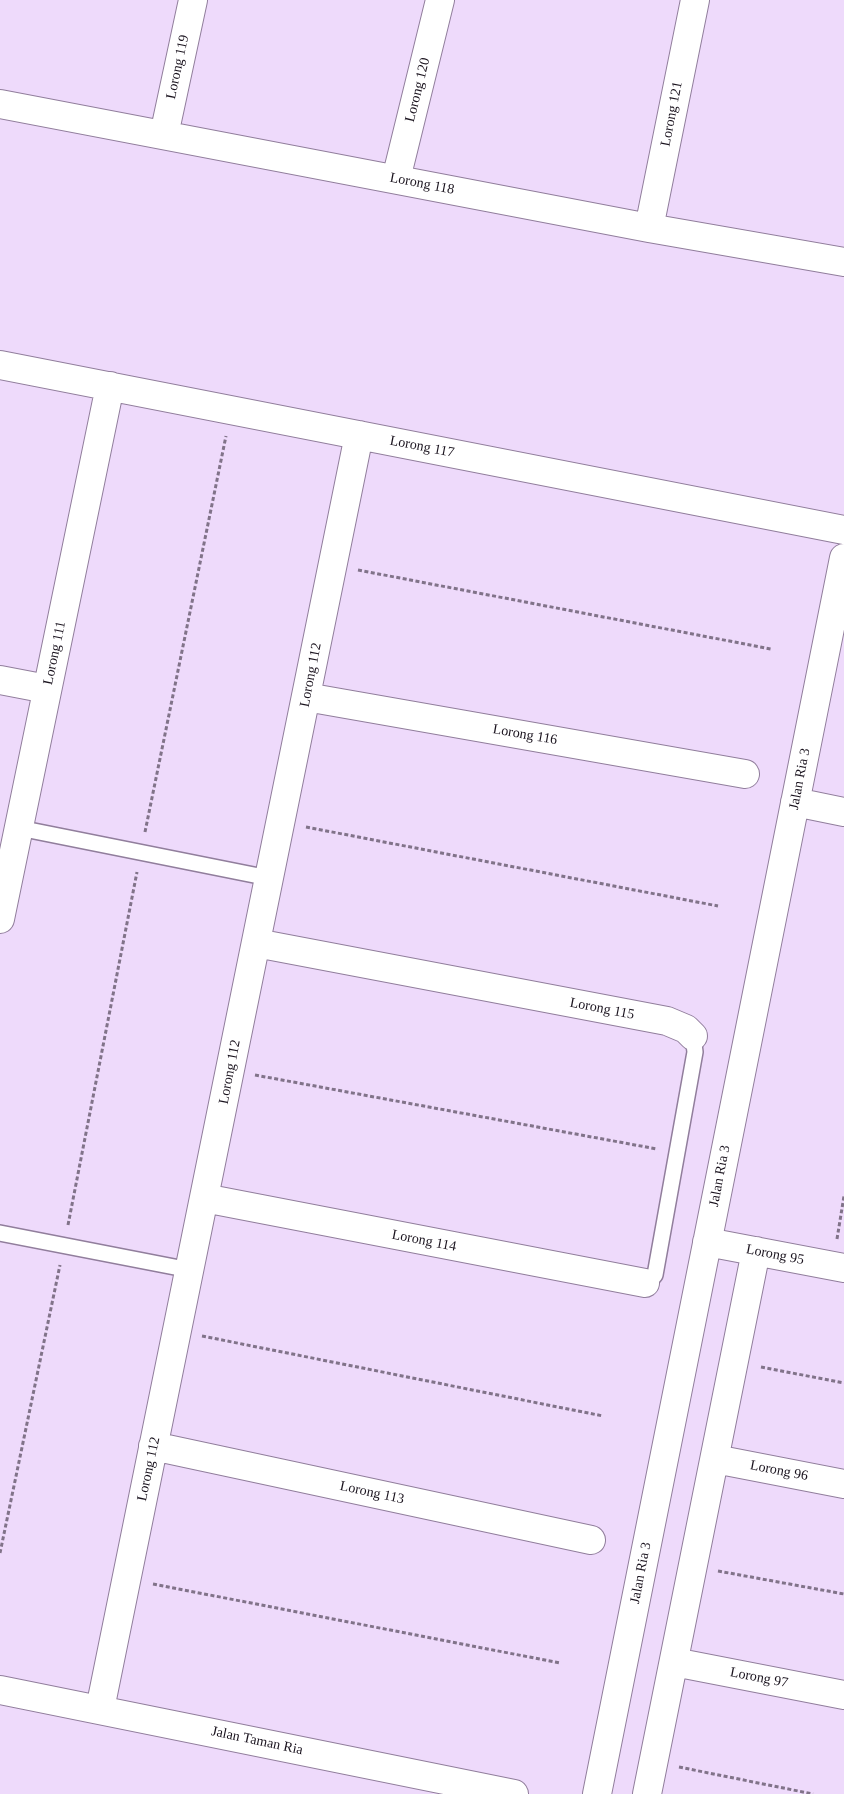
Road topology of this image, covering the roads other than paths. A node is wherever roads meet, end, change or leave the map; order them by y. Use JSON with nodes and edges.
{"nodes":[{"id":1,"x":193,"y":0,"type":"edge"},
{"id":2,"x":440,"y":0,"type":"edge"},
{"id":3,"x":694,"y":0,"type":"edge"},
{"id":4,"x":0,"y":104,"type":"edge"},
{"id":5,"x":164,"y":135,"type":"junction"},
{"id":6,"x":396,"y":179,"type":"junction"},
{"id":7,"x":649,"y":228,"type":"junction"},
{"id":8,"x":844,"y":262,"type":"edge"},
{"id":9,"x":0,"y":365,"type":"edge"},
{"id":10,"x":110,"y":386,"type":"junction"},
{"id":11,"x":359,"y":435,"type":"junction"},
{"id":12,"x":844,"y":530,"type":"edge"},
{"id":13,"x":844,"y":558,"type":"edge"},
{"id":14,"x":0,"y":680,"type":"edge"},
{"id":15,"x":47,"y":689,"type":"junction"},
{"id":16,"x":306,"y":697,"type":"junction"},
{"id":17,"x":745,"y":774,"type":"dead end"},
{"id":18,"x":795,"y":802,"type":"junction"},
{"id":19,"x":844,"y":812,"type":"edge"},
{"id":20,"x":19,"y":828,"type":"junction"},
{"id":21,"x":269,"y":878,"type":"junction"},
{"id":22,"x":0,"y":919,"type":"edge"},
{"id":23,"x":256,"y":943,"type":"junction"},
{"id":24,"x":693,"y":1036,"type":"joint"},
{"id":25,"x":204,"y":1198,"type":"junction"},
{"id":26,"x":0,"y":1233,"type":"edge"},
{"id":27,"x":707,"y":1242,"type":"junction"},
{"id":28,"x":756,"y":1251,"type":"junction"},
{"id":29,"x":838,"y":1267,"type":"edge"},
{"id":30,"x":190,"y":1270,"type":"junction"},
{"id":31,"x":644,"y":1284,"type":"joint"},
{"id":32,"x":154,"y":1446,"type":"junction"},
{"id":33,"x":715,"y":1459,"type":"junction"},
{"id":34,"x":844,"y":1484,"type":"edge"},
{"id":35,"x":591,"y":1540,"type":"dead end"},
{"id":36,"x":674,"y":1662,"type":"junction"},
{"id":37,"x":0,"y":1690,"type":"edge"},
{"id":38,"x":844,"y":1694,"type":"edge"},
{"id":39,"x":100,"y":1709,"type":"junction"},
{"id":40,"x":514,"y":1794,"type":"edge"},
{"id":41,"x":597,"y":1794,"type":"edge"},
{"id":42,"x":647,"y":1794,"type":"edge"}],
"edges":[{"from":1,"to":5,"type":"street","name":"Lorong 119"},
{"from":2,"to":6,"type":"street","name":"Lorong 120"},
{"from":3,"to":7,"type":"street","name":"Lorong 121"},
{"from":4,"to":5,"type":"street","name":"Lorong 118"},
{"from":5,"to":6,"type":"street","name":"Lorong 118"},
{"from":6,"to":7,"type":"street","name":"Lorong 118"},
{"from":7,"to":8,"type":"street","name":"Lorong 118"},
{"from":9,"to":10,"type":"street","name":"Lorong 117"},
{"from":10,"to":11,"type":"street","name":"Lorong 117"},
{"from":10,"to":15,"type":"street","name":"Lorong 111"},
{"from":11,"to":12,"type":"street","name":"Lorong 117"},
{"from":11,"to":16,"type":"street","name":"Lorong 112"},
{"from":13,"to":18,"type":"street","name":"Jalan Ria 3"},
{"from":14,"to":15,"type":"street"},
{"from":15,"to":20,"type":"street","name":"Lorong 111"},
{"from":16,"to":17,"type":"street","name":"Lorong 116"},
{"from":16,"to":21,"type":"street","name":"Lorong 112"},
{"from":18,"to":19,"type":"street"},
{"from":18,"to":27,"type":"street","name":"Jalan Ria 3"},
{"from":20,"to":21,"type":"lane"},
{"from":20,"to":22,"type":"street","name":"Lorong 111"},
{"from":21,"to":23,"type":"street","name":"Lorong 112"},
{"from":23,"to":24,"type":"street","name":"Lorong 115"},
{"from":23,"to":25,"type":"street","name":"Lorong 112"},
{"from":24,"to":31,"type":"lane","name":"Lorong 115"},
{"from":25,"to":30,"type":"street","name":"Lorong 112"},
{"from":25,"to":31,"type":"street","name":"Lorong 114"},
{"from":26,"to":30,"type":"lane"},
{"from":27,"to":28,"type":"street","name":"Lorong 95"},
{"from":27,"to":41,"type":"street","name":"Jalan Ria 3"},
{"from":28,"to":29,"type":"street","name":"Lorong 95"},
{"from":28,"to":33,"type":"street"},
{"from":30,"to":32,"type":"street","name":"Lorong 112"},
{"from":32,"to":35,"type":"street","name":"Lorong 113"},
{"from":32,"to":39,"type":"street","name":"Lorong 112"},
{"from":33,"to":34,"type":"street","name":"Lorong 96"},
{"from":33,"to":36,"type":"street"},
{"from":36,"to":38,"type":"street","name":"Lorong 97"},
{"from":36,"to":42,"type":"street"},
{"from":37,"to":39,"type":"street","name":"Jalan Taman Ria"},
{"from":39,"to":40,"type":"street","name":"Jalan Taman Ria"}]}
